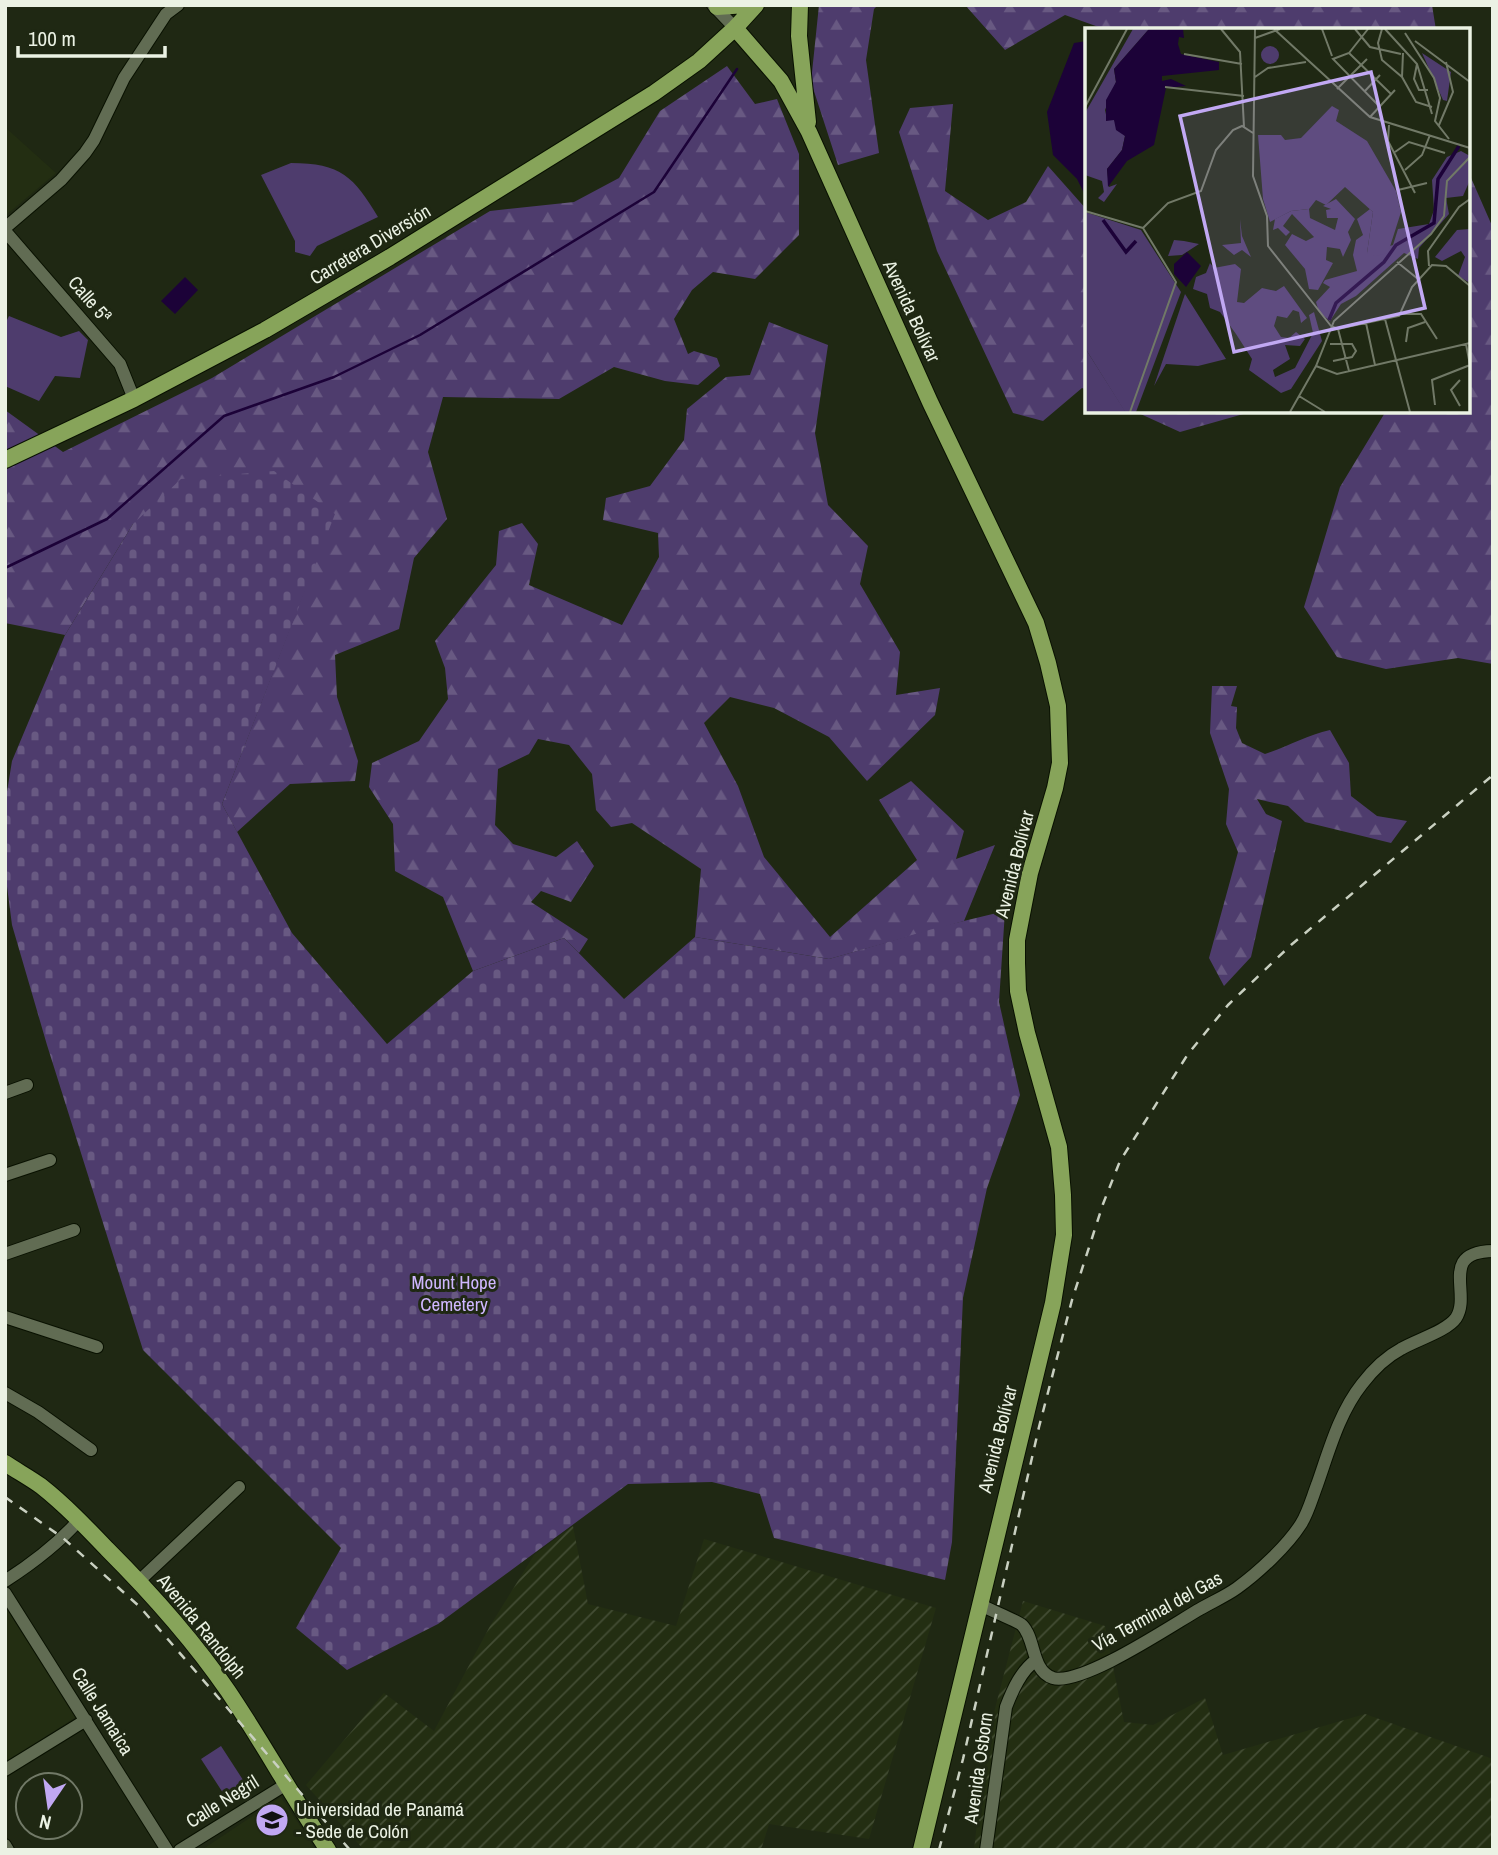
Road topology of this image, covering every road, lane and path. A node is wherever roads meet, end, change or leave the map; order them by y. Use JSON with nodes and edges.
{"nodes":[{"id":1,"x":178,"y":5,"type":"edge"},
{"id":2,"x":747,"y":5,"type":"edge"},
{"id":3,"x":756,"y":5,"type":"edge"},
{"id":4,"x":800,"y":5,"type":"edge"},
{"id":5,"x":715,"y":6,"type":"edge"},
{"id":6,"x":736,"y":28,"type":"junction"},
{"id":7,"x":809,"y":132,"type":"junction"},
{"id":8,"x":5,"y":230,"type":"edge"},
{"id":9,"x":134,"y":399,"type":"junction"},
{"id":10,"x":5,"y":460,"type":"edge"},
{"id":11,"x":27,"y":1085,"type":"dead end"},
{"id":12,"x":5,"y":1093,"type":"edge"},
{"id":13,"x":50,"y":1160,"type":"dead end"},
{"id":14,"x":5,"y":1175,"type":"edge"},
{"id":15,"x":74,"y":1230,"type":"dead end"},
{"id":16,"x":1493,"y":1251,"type":"edge"},
{"id":17,"x":5,"y":1254,"type":"edge"},
{"id":18,"x":5,"y":1317,"type":"edge"},
{"id":19,"x":97,"y":1347,"type":"dead end"},
{"id":20,"x":5,"y":1393,"type":"edge"},
{"id":21,"x":91,"y":1450,"type":"dead end"},
{"id":22,"x":5,"y":1463,"type":"edge"},
{"id":23,"x":239,"y":1487,"type":"dead end"},
{"id":24,"x":79,"y":1520,"type":"junction"},
{"id":25,"x":5,"y":1581,"type":"edge"},
{"id":26,"x":139,"y":1581,"type":"junction"},
{"id":27,"x":5,"y":1593,"type":"edge"},
{"id":28,"x":979,"y":1604,"type":"junction"},
{"id":29,"x":1036,"y":1660,"type":"junction"},
{"id":30,"x":86,"y":1720,"type":"junction"},
{"id":31,"x":5,"y":1770,"type":"edge"},
{"id":32,"x":285,"y":1785,"type":"junction"},
{"id":33,"x":5,"y":1845,"type":"edge"},
{"id":34,"x":8,"y":1850,"type":"edge"},
{"id":35,"x":167,"y":1850,"type":"edge"},
{"id":36,"x":180,"y":1850,"type":"edge"},
{"id":37,"x":328,"y":1850,"type":"edge"},
{"id":38,"x":921,"y":1850,"type":"edge"},
{"id":39,"x":986,"y":1850,"type":"edge"}],
"edges":[{"from":1,"to":8,"type":"street"},
{"from":2,"to":5,"type":"main road"},
{"from":3,"to":6,"type":"main road","name":"Carretera Diversión"},
{"from":4,"to":7,"type":"main road"},
{"from":5,"to":6,"type":"street"},
{"from":6,"to":7,"type":"main road","name":"Avenida Bolívar"},
{"from":6,"to":9,"type":"main road","name":"Carretera Diversión"},
{"from":7,"to":28,"type":"main road","name":"Avenida Bolívar"},
{"from":8,"to":9,"type":"street","name":"Calle 5ª"},
{"from":9,"to":10,"type":"main road","name":"Carretera Diversión"},
{"from":11,"to":12,"type":"street"},
{"from":13,"to":14,"type":"street"},
{"from":15,"to":17,"type":"street"},
{"from":16,"to":29,"type":"street","name":"Vía Terminal del Gas"},
{"from":18,"to":19,"type":"street"},
{"from":20,"to":21,"type":"street"},
{"from":22,"to":24,"type":"main road","name":"Avenida Randolph"},
{"from":23,"to":26,"type":"street"},
{"from":24,"to":25,"type":"street"},
{"from":24,"to":26,"type":"main road","name":"Avenida Randolph"},
{"from":26,"to":32,"type":"main road","name":"Avenida Randolph"},
{"from":27,"to":30,"type":"street","name":"Calle Jamaica"},
{"from":28,"to":29,"type":"street"},
{"from":28,"to":38,"type":"main road","name":"Avenida Bolívar"},
{"from":29,"to":39,"type":"street","name":"Avenida Osborn"},
{"from":30,"to":31,"type":"street"},
{"from":30,"to":35,"type":"street","name":"Calle Jamaica"},
{"from":32,"to":36,"type":"street","name":"Calle Negril"},
{"from":32,"to":37,"type":"main road","name":"Avenida Randolph"},
{"from":33,"to":34,"type":"street"}]}
